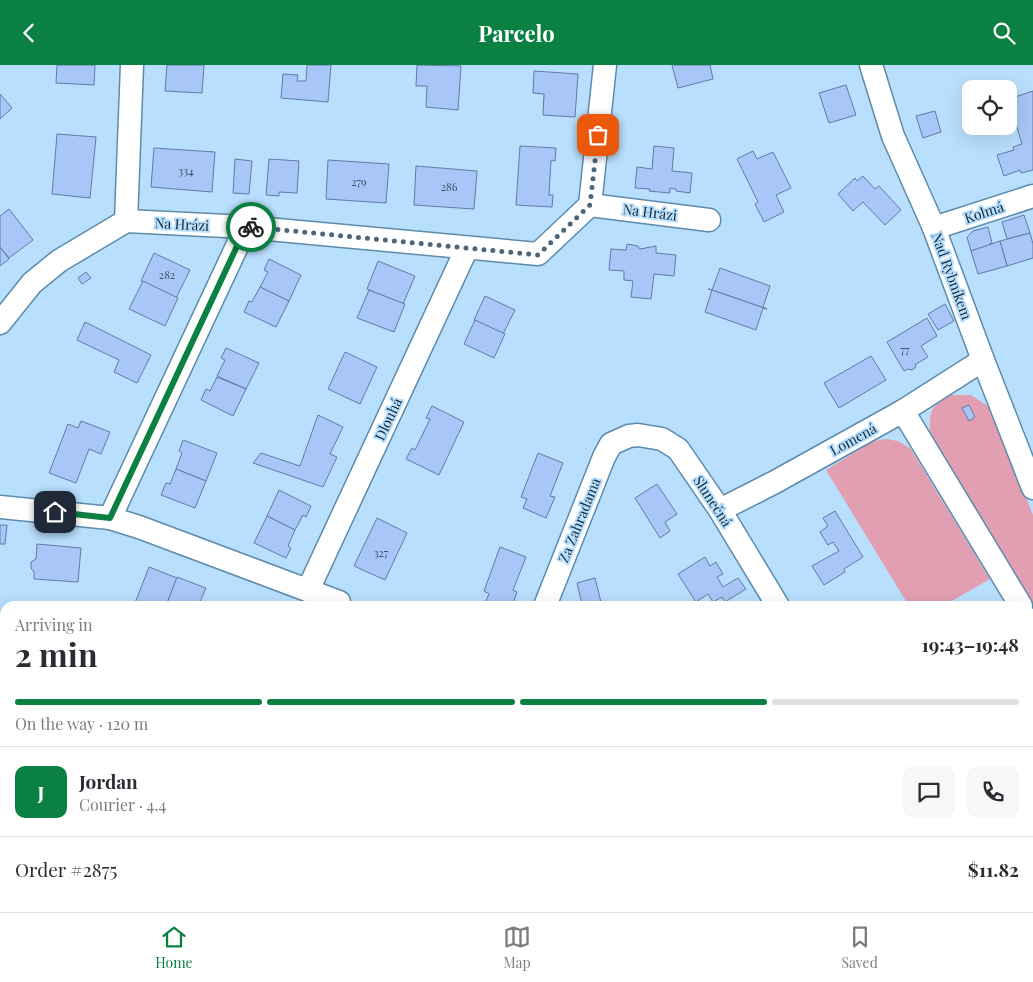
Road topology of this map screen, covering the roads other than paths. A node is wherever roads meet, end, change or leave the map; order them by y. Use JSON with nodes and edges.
{"nodes":[{"id":1,"x":132,"y":65,"type":"edge"},
{"id":2,"x":605,"y":65,"type":"edge"},
{"id":3,"x":871,"y":65,"type":"edge"},
{"id":4,"x":1033,"y":196,"type":"edge"},
{"id":5,"x":590,"y":205,"type":"junction"},
{"id":6,"x":709,"y":220,"type":"dead end"},
{"id":7,"x":126,"y":221,"type":"junction"},
{"id":8,"x":246,"y":227,"type":"junction"},
{"id":9,"x":934,"y":228,"type":"junction"},
{"id":10,"x":467,"y":248,"type":"junction"},
{"id":11,"x":0,"y":323,"type":"edge"},
{"id":12,"x":983,"y":360,"type":"junction"},
{"id":13,"x":903,"y":411,"type":"junction"},
{"id":14,"x":621,"y":440,"type":"joint"},
{"id":15,"x":1026,"y":448,"type":"edge"},
{"id":16,"x":1033,"y":488,"type":"edge"},
{"id":17,"x":0,"y":507,"type":"edge"},
{"id":18,"x":720,"y":510,"type":"junction"},
{"id":19,"x":110,"y":518,"type":"junction"},
{"id":20,"x":308,"y":590,"type":"junction"},
{"id":21,"x":339,"y":601,"type":"dead end"},
{"id":22,"x":546,"y":601,"type":"edge"},
{"id":23,"x":775,"y":601,"type":"edge"},
{"id":24,"x":1018,"y":601,"type":"edge"}],
"edges":[{"from":1,"to":7,"type":"street"},
{"from":2,"to":5,"type":"street"},
{"from":3,"to":9,"type":"street","name":"Nad Rybníkem"},
{"from":4,"to":9,"type":"street","name":"Kolmá"},
{"from":5,"to":6,"type":"street","name":"Na Hrázi"},
{"from":5,"to":10,"type":"street","name":"Na Hrázi"},
{"from":7,"to":8,"type":"street","name":"Na Hrázi"},
{"from":7,"to":11,"type":"street"},
{"from":8,"to":10,"type":"street","name":"Na Hrázi"},
{"from":8,"to":19,"type":"street"},
{"from":9,"to":12,"type":"street","name":"Nad Rybníkem"},
{"from":10,"to":20,"type":"street","name":"Dlouhá"},
{"from":12,"to":13,"type":"street","name":"Lomená"},
{"from":12,"to":15,"type":"street","name":"Nad Rybníkem"},
{"from":13,"to":18,"type":"street","name":"Lomená"},
{"from":13,"to":24,"type":"street"},
{"from":14,"to":18,"type":"street","name":"Slunečná"},
{"from":14,"to":22,"type":"street","name":"Za Zahradama"},
{"from":15,"to":16,"type":"street","name":"Nad Rybníkem"},
{"from":17,"to":19,"type":"street"},
{"from":18,"to":23,"type":"street","name":"Slunečná"},
{"from":19,"to":20,"type":"street"},
{"from":20,"to":21,"type":"street"}]}
